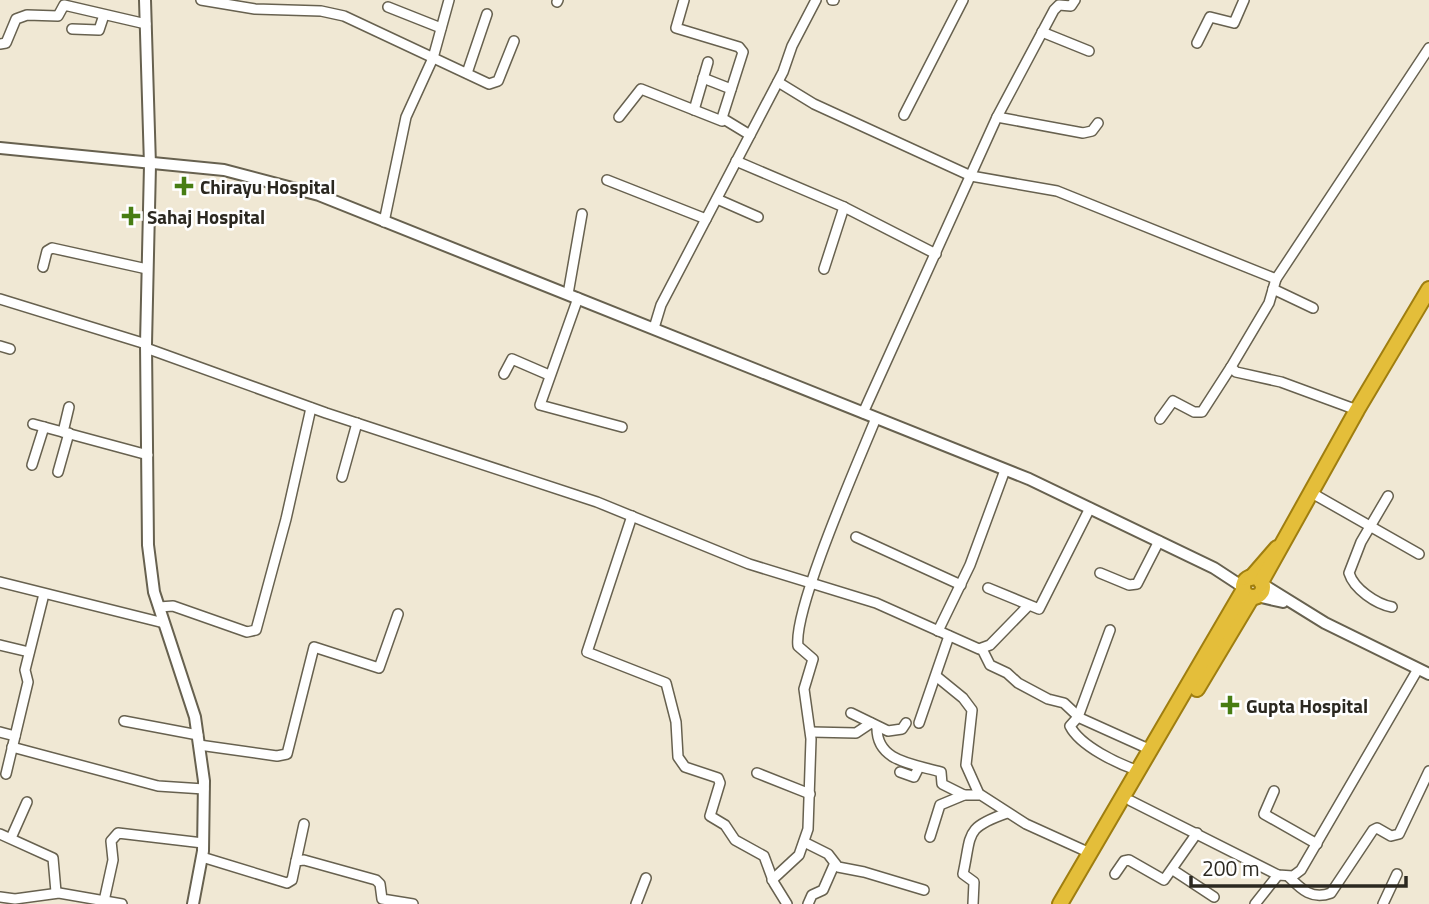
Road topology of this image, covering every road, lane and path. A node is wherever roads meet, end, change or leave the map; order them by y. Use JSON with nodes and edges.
{"nodes":[{"id":1,"x":145,"y":0,"type":"edge"},
{"id":2,"x":201,"y":0,"type":"edge"},
{"id":3,"x":449,"y":0,"type":"edge"},
{"id":4,"x":684,"y":0,"type":"edge"},
{"id":5,"x":816,"y":0,"type":"edge"},
{"id":6,"x":963,"y":0,"type":"edge"},
{"id":7,"x":1075,"y":0,"type":"edge"},
{"id":8,"x":1244,"y":0,"type":"edge"},
{"id":9,"x":235,"y":3,"type":"edge"},
{"id":10,"x":388,"y":7,"type":"dead end"},
{"id":11,"x":487,"y":14,"type":"dead end"},
{"id":12,"x":104,"y":15,"type":"junction"},
{"id":13,"x":146,"y":24,"type":"junction"},
{"id":14,"x":442,"y":27,"type":"junction"},
{"id":15,"x":72,"y":29,"type":"dead end"},
{"id":16,"x":1042,"y":32,"type":"junction"},
{"id":17,"x":514,"y":41,"type":"dead end"},
{"id":18,"x":1197,"y":43,"type":"dead end"},
{"id":19,"x":0,"y":44,"type":"edge"},
{"id":20,"x":1429,"y":48,"type":"edge"},
{"id":21,"x":1089,"y":51,"type":"dead end"},
{"id":22,"x":433,"y":58,"type":"junction"},
{"id":23,"x":708,"y":62,"type":"dead end"},
{"id":24,"x":467,"y":73,"type":"junction"},
{"id":25,"x":703,"y":78,"type":"junction"},
{"id":26,"x":778,"y":82,"type":"junction"},
{"id":27,"x":730,"y":89,"type":"junction"},
{"id":28,"x":694,"y":110,"type":"junction"},
{"id":29,"x":904,"y":115,"type":"dead end"},
{"id":30,"x":619,"y":117,"type":"dead end"},
{"id":31,"x":997,"y":117,"type":"junction"},
{"id":32,"x":722,"y":121,"type":"junction"},
{"id":33,"x":1098,"y":123,"type":"dead end"},
{"id":34,"x":750,"y":135,"type":"junction"},
{"id":35,"x":0,"y":148,"type":"edge"},
{"id":36,"x":736,"y":161,"type":"junction"},
{"id":37,"x":150,"y":165,"type":"junction"},
{"id":38,"x":971,"y":176,"type":"junction"},
{"id":39,"x":607,"y":180,"type":"dead end"},
{"id":40,"x":717,"y":199,"type":"junction"},
{"id":41,"x":844,"y":207,"type":"junction"},
{"id":42,"x":582,"y":214,"type":"dead end"},
{"id":43,"x":758,"y":217,"type":"dead end"},
{"id":44,"x":706,"y":219,"type":"junction"},
{"id":45,"x":384,"y":222,"type":"junction"},
{"id":46,"x":936,"y":254,"type":"junction"},
{"id":47,"x":43,"y":267,"type":"dead end"},
{"id":48,"x":148,"y":269,"type":"junction"},
{"id":49,"x":824,"y":269,"type":"dead end"},
{"id":50,"x":1275,"y":284,"type":"junction"},
{"id":51,"x":1429,"y":289,"type":"edge"},
{"id":52,"x":573,"y":296,"type":"junction"},
{"id":53,"x":0,"y":299,"type":"edge"},
{"id":54,"x":1312,"y":308,"type":"dead end"},
{"id":55,"x":654,"y":328,"type":"junction"},
{"id":56,"x":146,"y":346,"type":"junction"},
{"id":57,"x":1231,"y":367,"type":"junction"},
{"id":58,"x":504,"y":374,"type":"dead end"},
{"id":59,"x":550,"y":374,"type":"junction"},
{"id":60,"x":69,"y":407,"type":"dead end"},
{"id":61,"x":311,"y":408,"type":"junction"},
{"id":62,"x":1357,"y":410,"type":"junction"},
{"id":63,"x":863,"y":413,"type":"junction"},
{"id":64,"x":876,"y":418,"type":"junction"},
{"id":65,"x":1160,"y":419,"type":"dead end"},
{"id":66,"x":358,"y":423,"type":"junction"},
{"id":67,"x":33,"y":425,"type":"dead end"},
{"id":68,"x":44,"y":427,"type":"junction"},
{"id":69,"x":622,"y":427,"type":"dead end"},
{"id":70,"x":66,"y":432,"type":"junction"},
{"id":71,"x":148,"y":455,"type":"junction"},
{"id":72,"x":32,"y":465,"type":"dead end"},
{"id":73,"x":1005,"y":470,"type":"junction"},
{"id":74,"x":58,"y":472,"type":"dead end"},
{"id":75,"x":342,"y":477,"type":"dead end"},
{"id":76,"x":1310,"y":492,"type":"junction"},
{"id":77,"x":1388,"y":496,"type":"dead end"},
{"id":78,"x":1090,"y":508,"type":"junction"},
{"id":79,"x":632,"y":516,"type":"junction"},
{"id":80,"x":1370,"y":526,"type":"junction"},
{"id":81,"x":856,"y":537,"type":"dead end"},
{"id":82,"x":1159,"y":541,"type":"junction"},
{"id":83,"x":1419,"y":554,"type":"dead end"},
{"id":84,"x":1100,"y":573,"type":"dead end"},
{"id":85,"x":0,"y":582,"type":"edge"},
{"id":86,"x":813,"y":582,"type":"junction"},
{"id":87,"x":961,"y":585,"type":"junction"},
{"id":88,"x":1252,"y":587,"type":"junction"},
{"id":89,"x":988,"y":588,"type":"dead end"},
{"id":90,"x":44,"y":594,"type":"junction"},
{"id":91,"x":159,"y":607,"type":"junction"},
{"id":92,"x":1027,"y":607,"type":"junction"},
{"id":93,"x":1392,"y":607,"type":"dead end"},
{"id":94,"x":398,"y":614,"type":"dead end"},
{"id":95,"x":164,"y":623,"type":"junction"},
{"id":96,"x":1110,"y":630,"type":"dead end"},
{"id":97,"x":938,"y":631,"type":"junction"},
{"id":98,"x":949,"y":636,"type":"junction"},
{"id":99,"x":0,"y":645,"type":"edge"},
{"id":100,"x":982,"y":649,"type":"junction"},
{"id":101,"x":29,"y":652,"type":"junction"},
{"id":102,"x":1418,"y":669,"type":"junction"},
{"id":103,"x":1429,"y":674,"type":"edge"},
{"id":104,"x":936,"y":676,"type":"junction"},
{"id":105,"x":851,"y":713,"type":"dead end"},
{"id":106,"x":1078,"y":717,"type":"junction"},
{"id":107,"x":124,"y":721,"type":"dead end"},
{"id":108,"x":906,"y":723,"type":"dead end"},
{"id":109,"x":919,"y":723,"type":"dead end"},
{"id":110,"x":874,"y":725,"type":"junction"},
{"id":111,"x":0,"y":732,"type":"edge"},
{"id":112,"x":811,"y":732,"type":"junction"},
{"id":113,"x":15,"y":736,"type":"junction"},
{"id":114,"x":199,"y":740,"type":"junction"},
{"id":115,"x":12,"y":747,"type":"junction"},
{"id":116,"x":1151,"y":750,"type":"junction"},
{"id":117,"x":919,"y":767,"type":"junction"},
{"id":118,"x":1139,"y":771,"type":"junction"},
{"id":119,"x":1429,"y":771,"type":"edge"},
{"id":120,"x":900,"y":772,"type":"dead end"},
{"id":121,"x":757,"y":773,"type":"dead end"},
{"id":122,"x":6,"y":774,"type":"dead end"},
{"id":123,"x":204,"y":789,"type":"junction"},
{"id":124,"x":1273,"y":791,"type":"dead end"},
{"id":125,"x":810,"y":794,"type":"junction"},
{"id":126,"x":979,"y":794,"type":"junction"},
{"id":127,"x":964,"y":795,"type":"junction"},
{"id":128,"x":1131,"y":801,"type":"junction"},
{"id":129,"x":27,"y":802,"type":"dead end"},
{"id":130,"x":1007,"y":813,"type":"junction"},
{"id":131,"x":304,"y":824,"type":"dead end"},
{"id":132,"x":1198,"y":833,"type":"junction"},
{"id":133,"x":0,"y":834,"type":"edge"},
{"id":134,"x":930,"y":837,"type":"dead end"},
{"id":135,"x":11,"y":838,"type":"junction"},
{"id":136,"x":804,"y":842,"type":"junction"},
{"id":137,"x":203,"y":844,"type":"junction"},
{"id":138,"x":1317,"y":844,"type":"junction"},
{"id":139,"x":1090,"y":853,"type":"junction"},
{"id":140,"x":202,"y":857,"type":"junction"},
{"id":141,"x":296,"y":861,"type":"junction"},
{"id":142,"x":834,"y":865,"type":"junction"},
{"id":143,"x":1173,"y":870,"type":"junction"},
{"id":144,"x":1115,"y":874,"type":"dead end"},
{"id":145,"x":1278,"y":874,"type":"junction"},
{"id":146,"x":1397,"y":874,"type":"dead end"},
{"id":147,"x":1289,"y":877,"type":"junction"},
{"id":148,"x":646,"y":878,"type":"dead end"},
{"id":149,"x":772,"y":880,"type":"junction"},
{"id":150,"x":924,"y":890,"type":"dead end"},
{"id":151,"x":56,"y":892,"type":"junction"},
{"id":152,"x":0,"y":897,"type":"edge"},
{"id":153,"x":1214,"y":897,"type":"dead end"},
{"id":154,"x":90,"y":901,"type":"edge"},
{"id":155,"x":104,"y":901,"type":"junction"},
{"id":156,"x":395,"y":902,"type":"edge"},
{"id":157,"x":122,"y":904,"type":"edge"},
{"id":158,"x":193,"y":904,"type":"edge"},
{"id":159,"x":413,"y":904,"type":"edge"},
{"id":160,"x":636,"y":904,"type":"edge"},
{"id":161,"x":787,"y":904,"type":"edge"},
{"id":162,"x":808,"y":904,"type":"edge"},
{"id":163,"x":974,"y":904,"type":"edge"},
{"id":164,"x":1060,"y":904,"type":"edge"},
{"id":165,"x":1070,"y":904,"type":"edge"},
{"id":166,"x":1255,"y":904,"type":"edge"},
{"id":167,"x":1383,"y":904,"type":"edge"}],
"edges":[{"from":1,"to":13,"type":"street"},
{"from":2,"to":9,"type":"street"},
{"from":3,"to":14,"type":"street"},
{"from":4,"to":27,"type":"street"},
{"from":5,"to":26,"type":"street"},
{"from":6,"to":29,"type":"street"},
{"from":7,"to":16,"type":"street"},
{"from":8,"to":18,"type":"street"},
{"from":9,"to":22,"type":"street"},
{"from":10,"to":14,"type":"street"},
{"from":11,"to":24,"type":"street"},
{"from":12,"to":13,"type":"street"},
{"from":12,"to":15,"type":"street"},
{"from":12,"to":19,"type":"street"},
{"from":13,"to":37,"type":"street"},
{"from":14,"to":22,"type":"street"},
{"from":16,"to":21,"type":"street"},
{"from":16,"to":31,"type":"street"},
{"from":17,"to":24,"type":"street"},
{"from":20,"to":50,"type":"street"},
{"from":22,"to":24,"type":"street"},
{"from":22,"to":45,"type":"street"},
{"from":23,"to":25,"type":"street"},
{"from":25,"to":27,"type":"street"},
{"from":25,"to":28,"type":"street"},
{"from":26,"to":34,"type":"street"},
{"from":26,"to":38,"type":"street"},
{"from":27,"to":32,"type":"street"},
{"from":28,"to":30,"type":"street"},
{"from":28,"to":32,"type":"street"},
{"from":31,"to":33,"type":"street"},
{"from":31,"to":38,"type":"street"},
{"from":32,"to":34,"type":"street"},
{"from":34,"to":36,"type":"street"},
{"from":35,"to":37,"type":"street"},
{"from":36,"to":40,"type":"street"},
{"from":36,"to":41,"type":"street"},
{"from":37,"to":45,"type":"street"},
{"from":37,"to":48,"type":"street"},
{"from":38,"to":46,"type":"street"},
{"from":38,"to":50,"type":"street"},
{"from":39,"to":44,"type":"street"},
{"from":40,"to":43,"type":"street"},
{"from":40,"to":44,"type":"street"},
{"from":41,"to":46,"type":"street"},
{"from":41,"to":49,"type":"street"},
{"from":42,"to":52,"type":"street"},
{"from":44,"to":55,"type":"street"},
{"from":45,"to":52,"type":"street"},
{"from":46,"to":63,"type":"street"},
{"from":47,"to":48,"type":"street"},
{"from":48,"to":56,"type":"street"},
{"from":50,"to":54,"type":"street"},
{"from":50,"to":57,"type":"street"},
{"from":51,"to":62,"type":"highway"},
{"from":52,"to":55,"type":"street"},
{"from":52,"to":59,"type":"street"},
{"from":53,"to":56,"type":"street"},
{"from":55,"to":63,"type":"street"},
{"from":56,"to":61,"type":"street"},
{"from":56,"to":71,"type":"street"},
{"from":57,"to":62,"type":"street"},
{"from":57,"to":65,"type":"street"},
{"from":58,"to":59,"type":"street"},
{"from":59,"to":69,"type":"street"},
{"from":60,"to":70,"type":"street"},
{"from":61,"to":66,"type":"street"},
{"from":61,"to":91,"type":"street"},
{"from":62,"to":76,"type":"highway"},
{"from":63,"to":64,"type":"street"},
{"from":64,"to":73,"type":"street"},
{"from":64,"to":86,"type":"street"},
{"from":66,"to":75,"type":"street"},
{"from":66,"to":79,"type":"street"},
{"from":67,"to":68,"type":"street"},
{"from":68,"to":70,"type":"street"},
{"from":68,"to":72,"type":"street"},
{"from":70,"to":71,"type":"street"},
{"from":70,"to":74,"type":"street"},
{"from":71,"to":91,"type":"street"},
{"from":73,"to":78,"type":"street"},
{"from":73,"to":87,"type":"street"},
{"from":76,"to":80,"type":"street"},
{"from":76,"to":88,"type":"highway"},
{"from":77,"to":80,"type":"street"},
{"from":78,"to":82,"type":"street"},
{"from":78,"to":92,"type":"street"},
{"from":79,"to":86,"type":"street"},
{"from":79,"to":149,"type":"street"},
{"from":80,"to":83,"type":"street"},
{"from":80,"to":93,"type":"street"},
{"from":81,"to":87,"type":"street"},
{"from":82,"to":84,"type":"street"},
{"from":82,"to":88,"type":"street"},
{"from":85,"to":90,"type":"street"},
{"from":86,"to":97,"type":"street"},
{"from":86,"to":112,"type":"street"},
{"from":87,"to":97,"type":"street"},
{"from":88,"to":102,"type":"street"},
{"from":88,"to":116,"type":"highway"},
{"from":88,"to":128,"type":"highway"},
{"from":89,"to":92,"type":"street"},
{"from":90,"to":95,"type":"street"},
{"from":90,"to":101,"type":"street"},
{"from":91,"to":95,"type":"street"},
{"from":92,"to":100,"type":"street"},
{"from":94,"to":114,"type":"street"},
{"from":95,"to":114,"type":"street"},
{"from":96,"to":106,"type":"street"},
{"from":97,"to":98,"type":"street"},
{"from":98,"to":100,"type":"street"},
{"from":98,"to":104,"type":"street"},
{"from":99,"to":101,"type":"street"},
{"from":100,"to":106,"type":"street"},
{"from":101,"to":113,"type":"street"},
{"from":102,"to":103,"type":"street"},
{"from":102,"to":138,"type":"street"},
{"from":104,"to":109,"type":"street"},
{"from":104,"to":126,"type":"street"},
{"from":105,"to":110,"type":"street"},
{"from":106,"to":116,"type":"street"},
{"from":106,"to":118,"type":"street"},
{"from":107,"to":114,"type":"street"},
{"from":108,"to":110,"type":"street"},
{"from":110,"to":112,"type":"street"},
{"from":110,"to":117,"type":"street"},
{"from":111,"to":113,"type":"street"},
{"from":112,"to":125,"type":"street"},
{"from":113,"to":115,"type":"street"},
{"from":114,"to":123,"type":"street"},
{"from":115,"to":122,"type":"street"},
{"from":115,"to":123,"type":"street"},
{"from":116,"to":118,"type":"highway"},
{"from":117,"to":120,"type":"street"},
{"from":117,"to":127,"type":"street"},
{"from":118,"to":139,"type":"highway"},
{"from":119,"to":147,"type":"street"},
{"from":121,"to":125,"type":"street"},
{"from":123,"to":137,"type":"street"},
{"from":124,"to":138,"type":"street"},
{"from":125,"to":136,"type":"street"},
{"from":126,"to":127,"type":"street"},
{"from":126,"to":130,"type":"street"},
{"from":127,"to":134,"type":"street"},
{"from":128,"to":132,"type":"street"},
{"from":128,"to":165,"type":"highway"},
{"from":129,"to":135,"type":"street"},
{"from":130,"to":139,"type":"street"},
{"from":130,"to":163,"type":"street"},
{"from":131,"to":141,"type":"street"},
{"from":132,"to":143,"type":"street"},
{"from":132,"to":145,"type":"street"},
{"from":133,"to":135,"type":"street"},
{"from":135,"to":151,"type":"street"},
{"from":136,"to":142,"type":"street"},
{"from":136,"to":149,"type":"street"},
{"from":137,"to":140,"type":"street"},
{"from":137,"to":155,"type":"street"},
{"from":138,"to":147,"type":"street"},
{"from":139,"to":164,"type":"highway"},
{"from":140,"to":141,"type":"street"},
{"from":140,"to":158,"type":"street"},
{"from":141,"to":156,"type":"street"},
{"from":142,"to":150,"type":"street"},
{"from":142,"to":162,"type":"street"},
{"from":143,"to":144,"type":"street"},
{"from":143,"to":153,"type":"street"},
{"from":145,"to":147,"type":"street"},
{"from":145,"to":166,"type":"street"},
{"from":146,"to":167,"type":"street"},
{"from":148,"to":160,"type":"street"},
{"from":149,"to":161,"type":"street"},
{"from":151,"to":152,"type":"street"},
{"from":151,"to":154,"type":"street"},
{"from":154,"to":155,"type":"street"},
{"from":155,"to":157,"type":"street"},
{"from":156,"to":159,"type":"street"}]}
